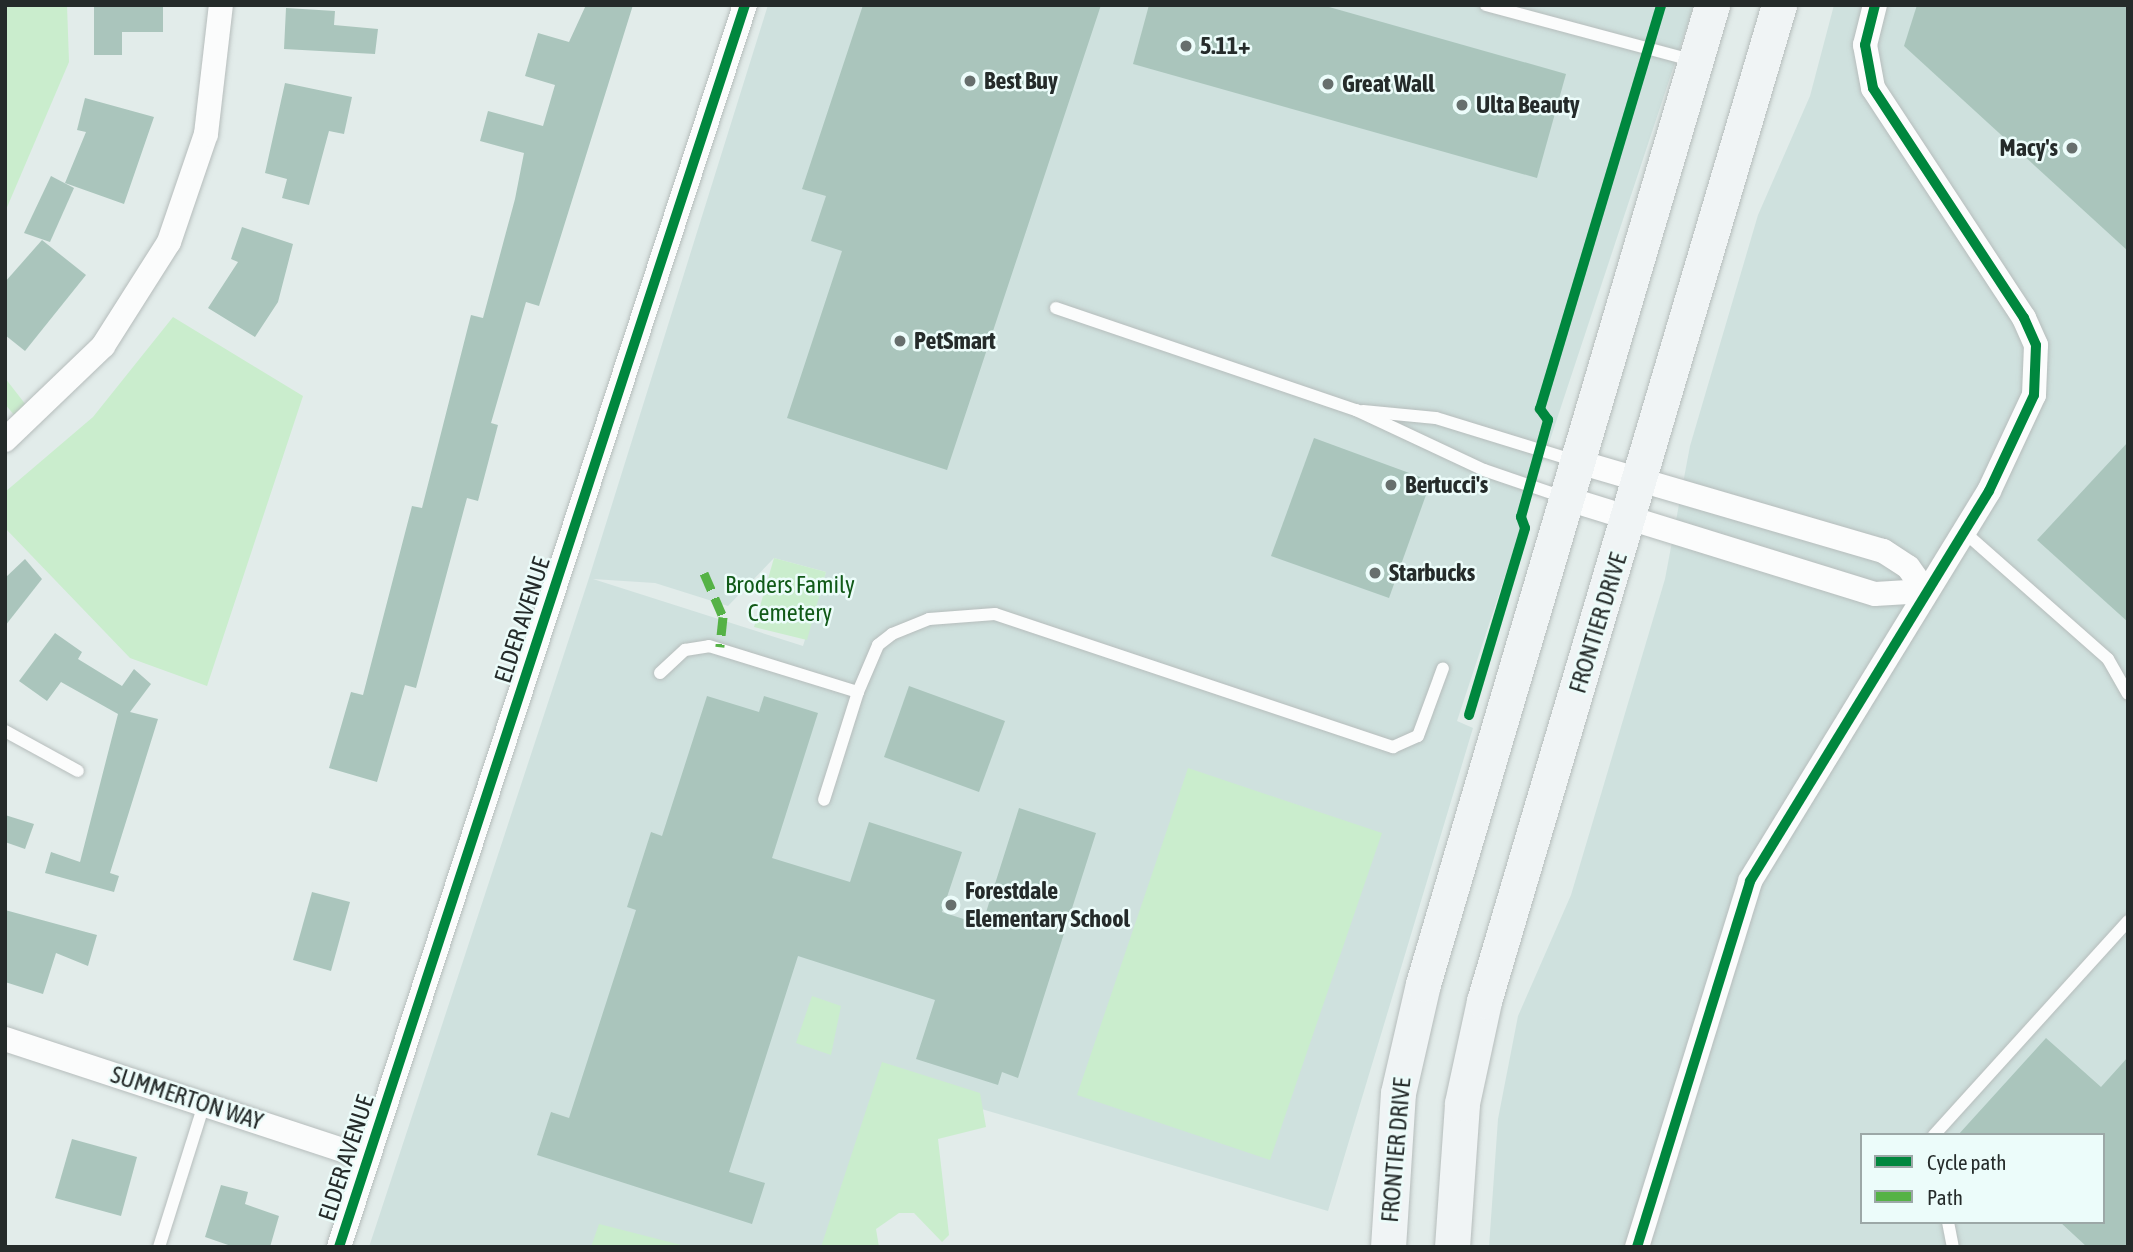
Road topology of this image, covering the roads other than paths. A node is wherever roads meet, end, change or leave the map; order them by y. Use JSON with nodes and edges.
{"nodes":[{"id":1,"x":220,"y":5,"type":"edge"},
{"id":2,"x":745,"y":5,"type":"edge"},
{"id":3,"x":1486,"y":5,"type":"edge"},
{"id":4,"x":1712,"y":5,"type":"edge"},
{"id":5,"x":1779,"y":5,"type":"edge"},
{"id":6,"x":1875,"y":5,"type":"edge"},
{"id":7,"x":1696,"y":61,"type":"junction"},
{"id":8,"x":1056,"y":308,"type":"dead end"},
{"id":9,"x":1356,"y":410,"type":"junction"},
{"id":10,"x":5,"y":440,"type":"edge"},
{"id":11,"x":1579,"y":462,"type":"junction"},
{"id":12,"x":1641,"y":480,"type":"junction"},
{"id":13,"x":1568,"y":499,"type":"junction"},
{"id":14,"x":1629,"y":520,"type":"junction"},
{"id":15,"x":1963,"y":531,"type":"junction"},
{"id":16,"x":1925,"y":591,"type":"junction"},
{"id":17,"x":1443,"y":668,"type":"dead end"},
{"id":18,"x":660,"y":673,"type":"dead end"},
{"id":19,"x":858,"y":692,"type":"junction"},
{"id":20,"x":2128,"y":694,"type":"edge"},
{"id":21,"x":5,"y":731,"type":"edge"},
{"id":22,"x":78,"y":771,"type":"dead end"},
{"id":23,"x":824,"y":800,"type":"dead end"},
{"id":24,"x":2128,"y":921,"type":"edge"},
{"id":25,"x":5,"y":1039,"type":"edge"},
{"id":26,"x":204,"y":1104,"type":"junction"},
{"id":27,"x":1936,"y":1133,"type":"edge"},
{"id":28,"x":368,"y":1158,"type":"junction"},
{"id":29,"x":1948,"y":1224,"type":"edge"},
{"id":30,"x":159,"y":1247,"type":"edge"},
{"id":31,"x":339,"y":1247,"type":"edge"},
{"id":32,"x":1388,"y":1247,"type":"edge"},
{"id":33,"x":1452,"y":1247,"type":"edge"},
{"id":34,"x":1637,"y":1247,"type":"edge"},
{"id":35,"x":1953,"y":1247,"type":"edge"}],
"edges":[{"from":1,"to":10,"type":"street"},
{"from":2,"to":28,"type":"street","name":"ELDER AVENUE"},
{"from":3,"to":7,"type":"lane"},
{"from":4,"to":7,"type":"main road","name":"FRONTIER DRIVE"},
{"from":5,"to":12,"type":"main road","name":"FRONTIER DRIVE"},
{"from":6,"to":15,"type":"street"},
{"from":7,"to":11,"type":"main road","name":"FRONTIER DRIVE"},
{"from":8,"to":9,"type":"lane"},
{"from":9,"to":11,"type":"lane"},
{"from":9,"to":13,"type":"lane"},
{"from":11,"to":12,"type":"street"},
{"from":11,"to":13,"type":"main road","name":"FRONTIER DRIVE"},
{"from":12,"to":14,"type":"main road","name":"FRONTIER DRIVE"},
{"from":12,"to":16,"type":"street"},
{"from":13,"to":14,"type":"street"},
{"from":13,"to":32,"type":"main road","name":"FRONTIER DRIVE"},
{"from":14,"to":16,"type":"street"},
{"from":14,"to":33,"type":"main road","name":"FRONTIER DRIVE"},
{"from":15,"to":16,"type":"street"},
{"from":15,"to":20,"type":"lane"},
{"from":16,"to":34,"type":"street"},
{"from":17,"to":19,"type":"lane"},
{"from":18,"to":19,"type":"lane"},
{"from":19,"to":23,"type":"lane"},
{"from":21,"to":22,"type":"lane"},
{"from":24,"to":27,"type":"lane"},
{"from":25,"to":26,"type":"street","name":"SUMMERTON WAY"},
{"from":26,"to":28,"type":"street","name":"SUMMERTON WAY"},
{"from":26,"to":30,"type":"lane"},
{"from":28,"to":31,"type":"street","name":"ELDER AVENUE"},
{"from":29,"to":35,"type":"lane"}]}
